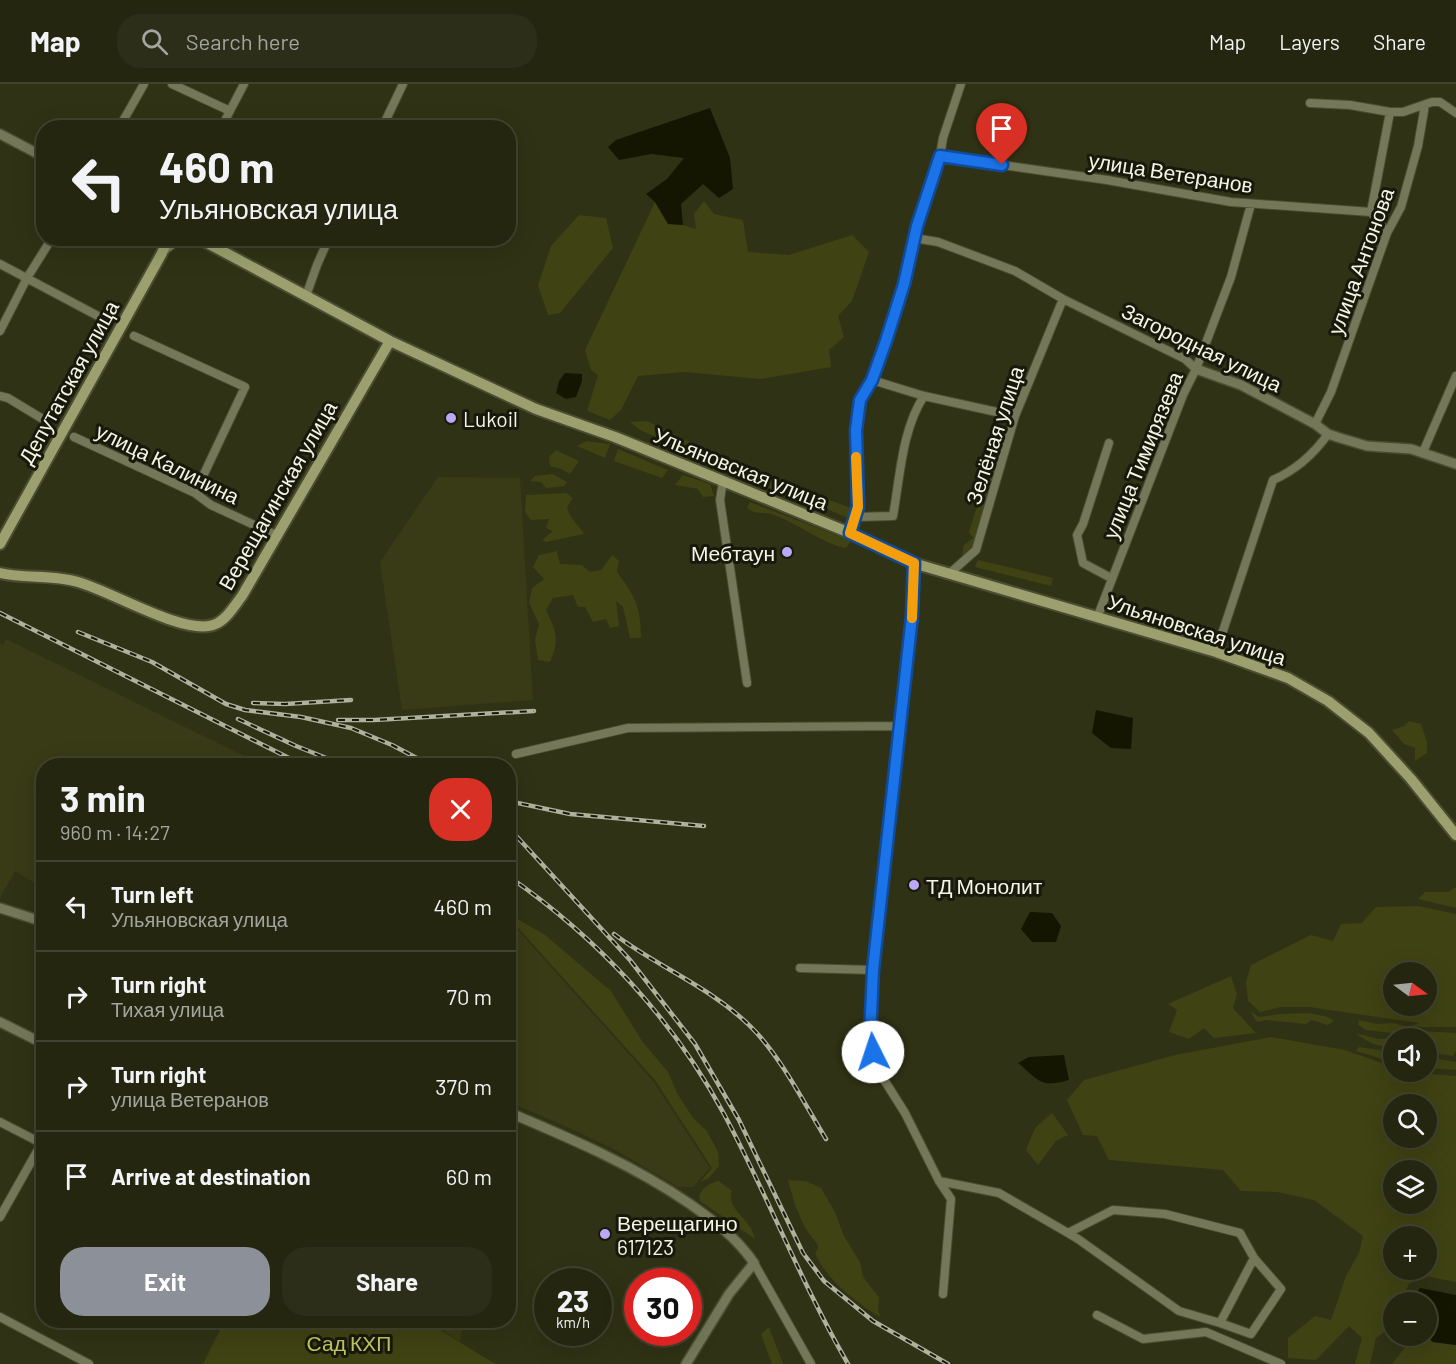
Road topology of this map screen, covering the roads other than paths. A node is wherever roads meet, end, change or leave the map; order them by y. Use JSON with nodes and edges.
{"nodes":[{"id":1,"x":144,"y":84,"type":"edge"},
{"id":2,"x":172,"y":84,"type":"edge"},
{"id":3,"x":244,"y":84,"type":"edge"},
{"id":4,"x":403,"y":84,"type":"edge"},
{"id":5,"x":961,"y":84,"type":"edge"},
{"id":6,"x":1310,"y":103,"type":"dead end"},
{"id":7,"x":1425,"y":105,"type":"junction"},
{"id":8,"x":230,"y":111,"type":"junction"},
{"id":9,"x":1390,"y":112,"type":"junction"},
{"id":10,"x":1456,"y":113,"type":"edge"},
{"id":11,"x":123,"y":120,"type":"edge"},
{"id":12,"x":225,"y":120,"type":"edge"},
{"id":13,"x":386,"y":120,"type":"edge"},
{"id":14,"x":0,"y":134,"type":"edge"},
{"id":15,"x":36,"y":154,"type":"edge"},
{"id":16,"x":940,"y":156,"type":"junction"},
{"id":17,"x":1251,"y":204,"type":"junction"},
{"id":18,"x":1371,"y":212,"type":"junction"},
{"id":19,"x":1387,"y":233,"type":"junction"},
{"id":20,"x":914,"y":238,"type":"junction"},
{"id":21,"x":47,"y":246,"type":"edge"},
{"id":22,"x":165,"y":246,"type":"edge"},
{"id":23,"x":169,"y":246,"type":"edge"},
{"id":24,"x":213,"y":246,"type":"edge"},
{"id":25,"x":326,"y":246,"type":"edge"},
{"id":26,"x":162,"y":253,"type":"junction"},
{"id":27,"x":0,"y":264,"type":"edge"},
{"id":28,"x":27,"y":278,"type":"junction"},
{"id":29,"x":306,"y":296,"type":"junction"},
{"id":30,"x":1063,"y":299,"type":"junction"},
{"id":31,"x":98,"y":316,"type":"dead end"},
{"id":32,"x":0,"y":331,"type":"edge"},
{"id":33,"x":134,"y":336,"type":"dead end"},
{"id":34,"x":390,"y":341,"type":"junction"},
{"id":35,"x":1196,"y":369,"type":"junction"},
{"id":36,"x":1456,"y":376,"type":"edge"},
{"id":37,"x":872,"y":380,"type":"junction"},
{"id":38,"x":0,"y":396,"type":"edge"},
{"id":39,"x":924,"y":396,"type":"junction"},
{"id":40,"x":1016,"y":416,"type":"junction"},
{"id":41,"x":41,"y":418,"type":"dead end"},
{"id":42,"x":1315,"y":424,"type":"junction"},
{"id":43,"x":1328,"y":434,"type":"junction"},
{"id":44,"x":74,"y":437,"type":"dead end"},
{"id":45,"x":1109,"y":443,"type":"dead end"},
{"id":46,"x":1423,"y":452,"type":"junction"},
{"id":47,"x":1456,"y":464,"type":"edge"},
{"id":48,"x":723,"y":481,"type":"junction"},
{"id":49,"x":195,"y":493,"type":"junction"},
{"id":50,"x":856,"y":517,"type":"junction"},
{"id":51,"x":850,"y":533,"type":"junction"},
{"id":52,"x":278,"y":536,"type":"junction"},
{"id":53,"x":1,"y":543,"type":"edge"},
{"id":54,"x":914,"y":563,"type":"junction"},
{"id":55,"x":0,"y":573,"type":"edge"},
{"id":56,"x":949,"y":574,"type":"junction"},
{"id":57,"x":1112,"y":578,"type":"junction"},
{"id":58,"x":1097,"y":618,"type":"junction"},
{"id":59,"x":1216,"y":652,"type":"junction"},
{"id":60,"x":747,"y":683,"type":"dead end"},
{"id":61,"x":899,"y":726,"type":"junction"},
{"id":62,"x":516,"y":754,"type":"dead end"},
{"id":63,"x":1456,"y":835,"type":"edge"},
{"id":64,"x":0,"y":908,"type":"edge"},
{"id":65,"x":36,"y":919,"type":"edge"},
{"id":66,"x":800,"y":968,"type":"dead end"},
{"id":67,"x":873,"y":970,"type":"junction"},
{"id":68,"x":0,"y":1022,"type":"edge"},
{"id":69,"x":36,"y":1040,"type":"edge"},
{"id":70,"x":516,"y":1115,"type":"edge"},
{"id":71,"x":0,"y":1122,"type":"edge"},
{"id":72,"x":36,"y":1138,"type":"edge"},
{"id":73,"x":36,"y":1152,"type":"edge"},
{"id":74,"x":939,"y":1181,"type":"junction"},
{"id":75,"x":0,"y":1217,"type":"edge"},
{"id":76,"x":1068,"y":1233,"type":"junction"},
{"id":77,"x":1254,"y":1258,"type":"junction"},
{"id":78,"x":754,"y":1263,"type":"junction"},
{"id":79,"x":943,"y":1294,"type":"dead end"},
{"id":80,"x":1096,"y":1315,"type":"dead end"},
{"id":81,"x":0,"y":1317,"type":"edge"},
{"id":82,"x":1220,"y":1323,"type":"junction"},
{"id":83,"x":86,"y":1363,"type":"edge"},
{"id":84,"x":686,"y":1364,"type":"edge"},
{"id":85,"x":811,"y":1364,"type":"edge"},
{"id":86,"x":1281,"y":1364,"type":"edge"}],
"edges":[{"from":1,"to":11,"type":"street"},
{"from":2,"to":8,"type":"street"},
{"from":3,"to":8,"type":"street"},
{"from":4,"to":13,"type":"street"},
{"from":5,"to":16,"type":"street"},
{"from":6,"to":9,"type":"street"},
{"from":7,"to":9,"type":"street"},
{"from":7,"to":10,"type":"street"},
{"from":7,"to":19,"type":"street","name":"улица Антонова"},
{"from":8,"to":12,"type":"street"},
{"from":9,"to":18,"type":"street"},
{"from":14,"to":15,"type":"street"},
{"from":16,"to":17,"type":"street","name":"улица Ветеранов"},
{"from":16,"to":20,"type":"street"},
{"from":17,"to":18,"type":"street","name":"улица Ветеранов"},
{"from":17,"to":35,"type":"street","name":"улица Тимирязева"},
{"from":18,"to":19,"type":"street"},
{"from":19,"to":42,"type":"street","name":"улица Антонова"},
{"from":20,"to":30,"type":"street","name":"Загородная улица"},
{"from":20,"to":37,"type":"street"},
{"from":21,"to":28,"type":"street"},
{"from":22,"to":26,"type":"main road","name":"Депутатская улица"},
{"from":23,"to":26,"type":"street"},
{"from":24,"to":29,"type":"main road","name":"Ульяновская улица"},
{"from":25,"to":29,"type":"street"},
{"from":26,"to":53,"type":"main road","name":"Депутатская улица"},
{"from":27,"to":28,"type":"street"},
{"from":28,"to":31,"type":"street"},
{"from":28,"to":32,"type":"street"},
{"from":29,"to":34,"type":"main road","name":"Ульяновская улица"},
{"from":30,"to":35,"type":"street","name":"Загородная улица"},
{"from":30,"to":40,"type":"street","name":"Зелёная улица"},
{"from":33,"to":49,"type":"street"},
{"from":34,"to":48,"type":"main road","name":"Ульяновская улица"},
{"from":34,"to":52,"type":"main road","name":"Верещагинская улица"},
{"from":35,"to":42,"type":"street","name":"Загородная улица"},
{"from":35,"to":57,"type":"street","name":"улица Тимирязева"},
{"from":36,"to":46,"type":"street"},
{"from":37,"to":39,"type":"street"},
{"from":37,"to":50,"type":"street"},
{"from":38,"to":41,"type":"street"},
{"from":39,"to":40,"type":"street"},
{"from":39,"to":50,"type":"street"},
{"from":40,"to":56,"type":"street","name":"Зелёная улица"},
{"from":42,"to":43,"type":"street","name":"Загородная улица"},
{"from":43,"to":46,"type":"street","name":"Загородная улица"},
{"from":43,"to":59,"type":"street"},
{"from":44,"to":49,"type":"street","name":"улица Калинина"},
{"from":45,"to":57,"type":"street"},
{"from":46,"to":47,"type":"street","name":"Загородная улица"},
{"from":48,"to":51,"type":"main road","name":"Ульяновская улица"},
{"from":48,"to":60,"type":"street"},
{"from":49,"to":52,"type":"street","name":"улица Калинина"},
{"from":50,"to":51,"type":"street"},
{"from":51,"to":54,"type":"main road","name":"Ульяновская улица"},
{"from":52,"to":55,"type":"main road","name":"Верещагинская улица"},
{"from":54,"to":56,"type":"main road","name":"Ульяновская улица"},
{"from":54,"to":61,"type":"street"},
{"from":56,"to":58,"type":"main road","name":"Ульяновская улица"},
{"from":57,"to":58,"type":"street","name":"улица Тимирязева"},
{"from":58,"to":59,"type":"main road","name":"Ульяновская улица"},
{"from":59,"to":63,"type":"main road","name":"Ульяновская улица"},
{"from":61,"to":62,"type":"street"},
{"from":61,"to":67,"type":"street"},
{"from":64,"to":65,"type":"street"},
{"from":66,"to":67,"type":"street"},
{"from":67,"to":74,"type":"street"},
{"from":68,"to":69,"type":"street"},
{"from":70,"to":78,"type":"street"},
{"from":71,"to":72,"type":"street"},
{"from":73,"to":75,"type":"street"},
{"from":74,"to":76,"type":"street"},
{"from":74,"to":79,"type":"street"},
{"from":76,"to":77,"type":"street"},
{"from":76,"to":82,"type":"street"},
{"from":77,"to":82,"type":"street"},
{"from":77,"to":82,"type":"street"},
{"from":78,"to":84,"type":"street"},
{"from":78,"to":85,"type":"street"},
{"from":80,"to":86,"type":"street"},
{"from":81,"to":83,"type":"street"}]}
